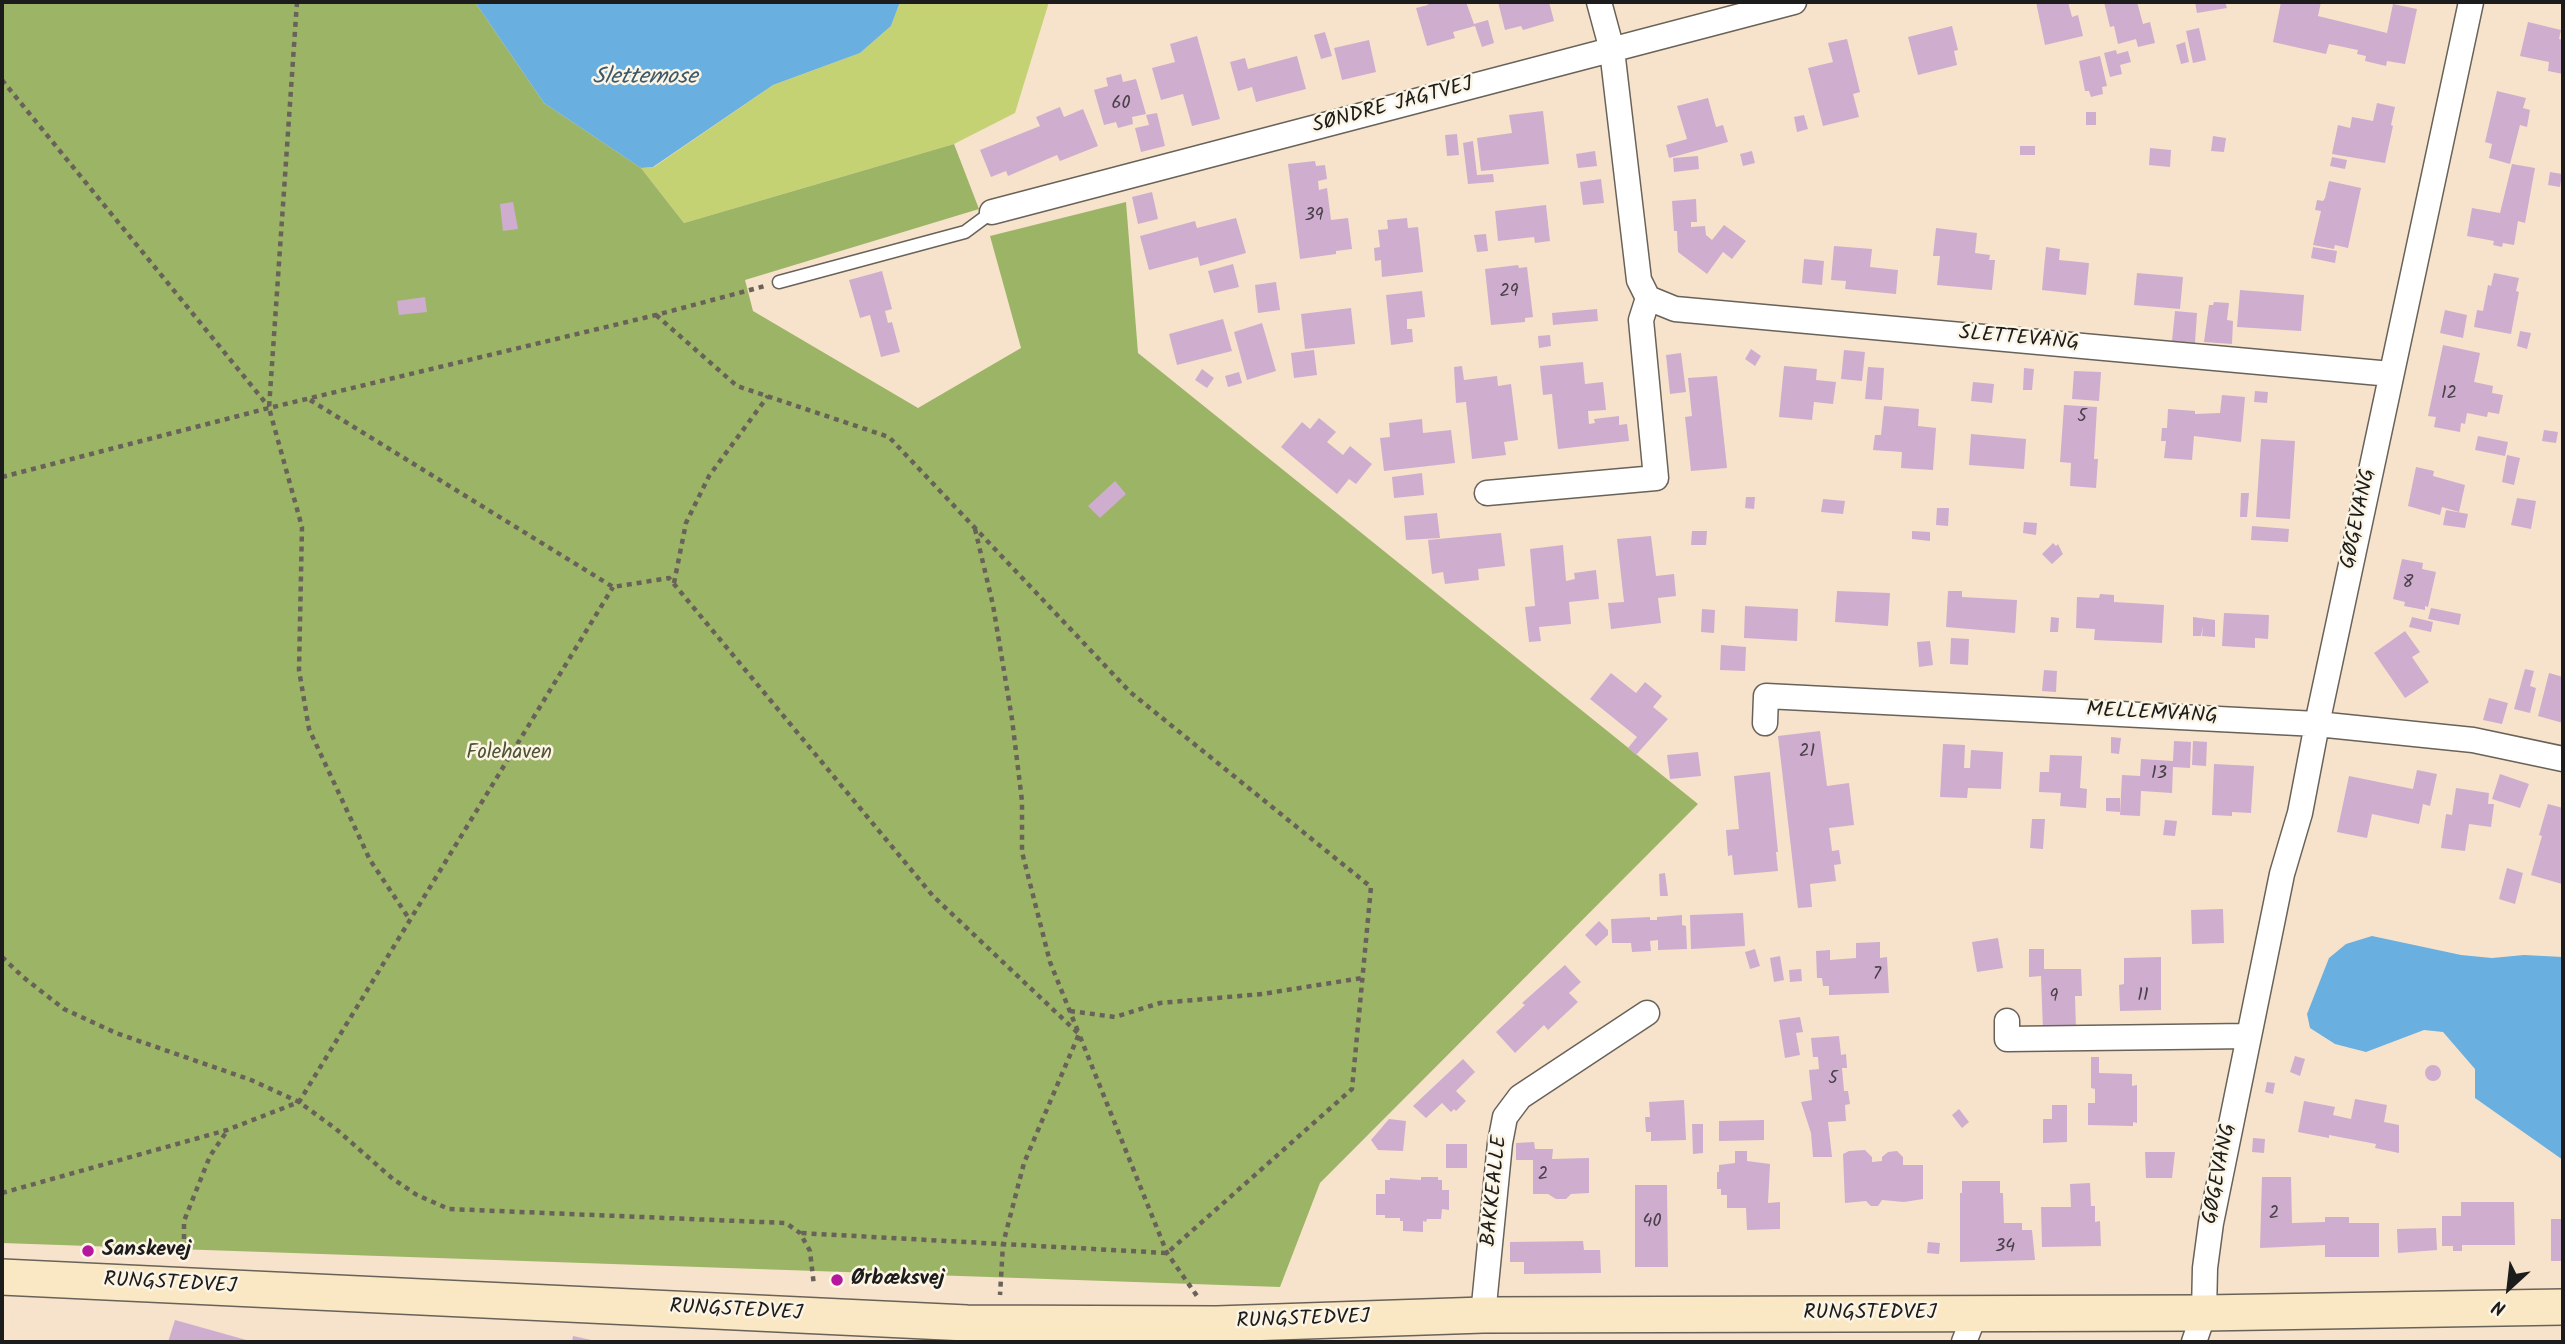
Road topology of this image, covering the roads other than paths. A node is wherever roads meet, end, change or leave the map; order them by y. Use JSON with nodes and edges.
{"nodes":[{"id":1,"x":1599,"y":2,"type":"edge"},
{"id":2,"x":1794,"y":2,"type":"edge"},
{"id":3,"x":2471,"y":2,"type":"edge"},
{"id":4,"x":1612,"y":50,"type":"junction"},
{"id":5,"x":992,"y":212,"type":"joint"},
{"id":6,"x":779,"y":282,"type":"road end"},
{"id":7,"x":1648,"y":298,"type":"junction"},
{"id":8,"x":2391,"y":374,"type":"junction"},
{"id":9,"x":1487,"y":493,"type":"dead end"},
{"id":10,"x":1765,"y":723,"type":"dead end"},
{"id":11,"x":2316,"y":724,"type":"junction"},
{"id":12,"x":2563,"y":759,"type":"edge"},
{"id":13,"x":1647,"y":1013,"type":"dead end"},
{"id":14,"x":2007,"y":1021,"type":"dead end"},
{"id":15,"x":2249,"y":1036,"type":"junction"},
{"id":16,"x":2,"y":1277,"type":"edge"},
{"id":17,"x":2563,"y":1307,"type":"edge"},
{"id":18,"x":1483,"y":1315,"type":"junction"},
{"id":19,"x":1970,"y":1328,"type":"edge"},
{"id":20,"x":2199,"y":1328,"type":"edge"},
{"id":21,"x":978,"y":1330,"type":"edge"}],
"edges":[{"from":1,"to":4,"type":"street"},
{"from":2,"to":4,"type":"street","name":"SØNDRE JAGTVEJ"},
{"from":3,"to":8,"type":"street","name":"GØGEVANG"},
{"from":4,"to":5,"type":"street","name":"SØNDRE JAGTVEJ"},
{"from":4,"to":7,"type":"street"},
{"from":5,"to":6,"type":"lane"},
{"from":7,"to":8,"type":"street","name":"SLETTEVANG"},
{"from":7,"to":9,"type":"street"},
{"from":8,"to":11,"type":"street","name":"GØGEVANG"},
{"from":10,"to":11,"type":"street","name":"MELLEMVANG"},
{"from":11,"to":12,"type":"street","name":"MELLEMVANG"},
{"from":11,"to":15,"type":"street","name":"GØGEVANG"},
{"from":13,"to":18,"type":"street","name":"BAKKEALLE"},
{"from":14,"to":15,"type":"street"},
{"from":15,"to":20,"type":"street","name":"GØGEVANG"},
{"from":16,"to":21,"type":"main road","name":"RUNGSTEDVEJ"},
{"from":17,"to":20,"type":"main road","name":"RUNGSTEDVEJ"},
{"from":18,"to":19,"type":"main road","name":"RUNGSTEDVEJ"},
{"from":18,"to":21,"type":"main road","name":"RUNGSTEDVEJ"},
{"from":19,"to":20,"type":"main road","name":"RUNGSTEDVEJ"}]}
